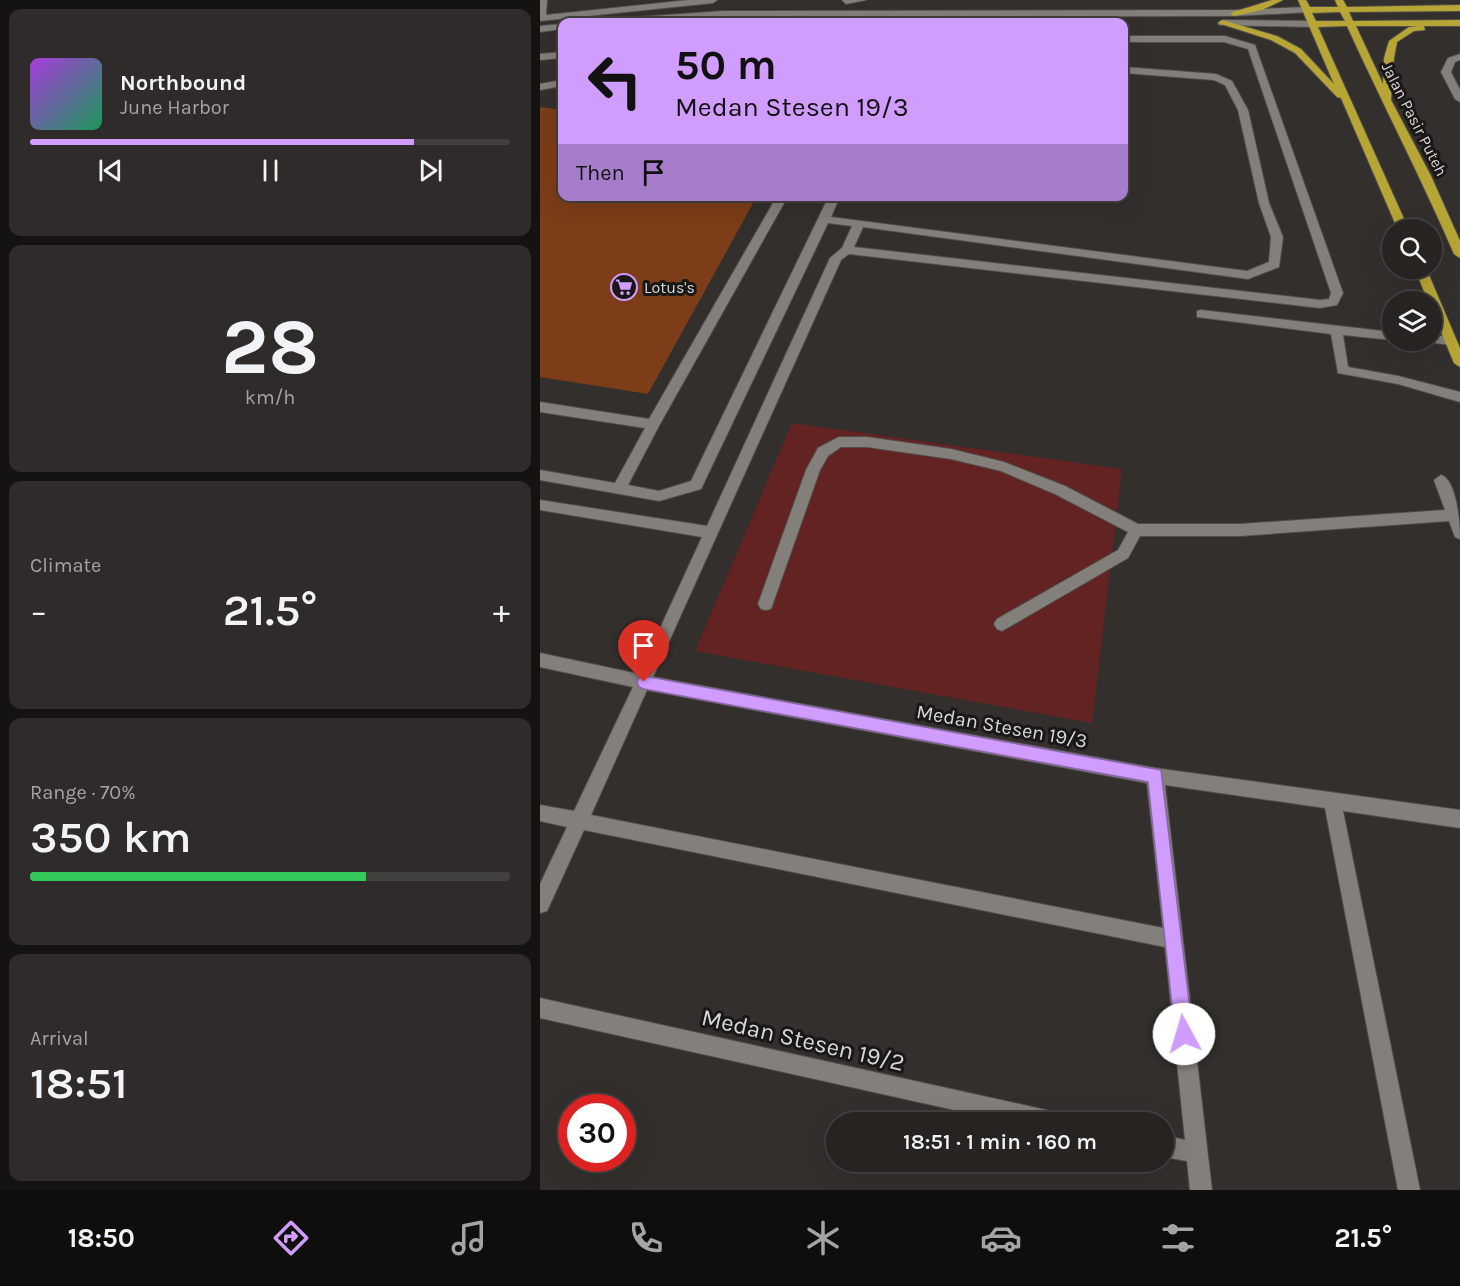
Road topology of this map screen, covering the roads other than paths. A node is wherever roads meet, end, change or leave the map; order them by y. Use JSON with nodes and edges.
{"nodes":[{"id":1,"x":543,"y":0,"type":"edge"},
{"id":2,"x":713,"y":0,"type":"edge"},
{"id":3,"x":862,"y":0,"type":"edge"},
{"id":4,"x":1042,"y":0,"type":"edge"},
{"id":5,"x":1279,"y":0,"type":"edge"},
{"id":6,"x":1302,"y":0,"type":"edge"},
{"id":7,"x":1338,"y":0,"type":"edge"},
{"id":8,"x":1410,"y":0,"type":"edge"},
{"id":9,"x":846,"y":1,"type":"edge"},
{"id":10,"x":1446,"y":8,"type":"junction"},
{"id":11,"x":1460,"y":8,"type":"edge"},
{"id":12,"x":1343,"y":9,"type":"junction"},
{"id":13,"x":1308,"y":10,"type":"junction"},
{"id":14,"x":1234,"y":13,"type":"junction"},
{"id":15,"x":1042,"y":14,"type":"junction"},
{"id":16,"x":541,"y":17,"type":"edge"},
{"id":17,"x":666,"y":18,"type":"edge"},
{"id":18,"x":1128,"y":23,"type":"edge"},
{"id":19,"x":1222,"y":23,"type":"junction"},
{"id":20,"x":1456,"y":23,"type":"edge"},
{"id":21,"x":1312,"y":24,"type":"junction"},
{"id":22,"x":1350,"y":24,"type":"junction"},
{"id":23,"x":558,"y":27,"type":"edge"},
{"id":24,"x":540,"y":29,"type":"edge"},
{"id":25,"x":558,"y":36,"type":"edge"},
{"id":26,"x":540,"y":38,"type":"edge"},
{"id":27,"x":1128,"y":39,"type":"edge"},
{"id":28,"x":558,"y":55,"type":"edge"},
{"id":29,"x":540,"y":57,"type":"edge"},
{"id":30,"x":1460,"y":57,"type":"edge"},
{"id":31,"x":1128,"y":70,"type":"edge"},
{"id":32,"x":558,"y":84,"type":"edge"},
{"id":33,"x":540,"y":87,"type":"edge"},
{"id":34,"x":1460,"y":99,"type":"edge"},
{"id":35,"x":1347,"y":102,"type":"junction"},
{"id":36,"x":1387,"y":102,"type":"junction"},
{"id":37,"x":780,"y":201,"type":"edge"},
{"id":38,"x":833,"y":201,"type":"edge"},
{"id":39,"x":824,"y":219,"type":"junction"},
{"id":40,"x":1399,"y":219,"type":"edge"},
{"id":41,"x":859,"y":223,"type":"junction"},
{"id":42,"x":847,"y":250,"type":"junction"},
{"id":43,"x":1460,"y":254,"type":"edge"},
{"id":44,"x":1425,"y":279,"type":"edge"},
{"id":45,"x":1201,"y":314,"type":"dead end"},
{"id":46,"x":1341,"y":331,"type":"junction"},
{"id":47,"x":1382,"y":335,"type":"edge"},
{"id":48,"x":1442,"y":340,"type":"edge"},
{"id":49,"x":1451,"y":341,"type":"junction"},
{"id":50,"x":1460,"y":363,"type":"edge"},
{"id":51,"x":1460,"y":397,"type":"edge"},
{"id":52,"x":540,"y":407,"type":"edge"},
{"id":53,"x":653,"y":424,"type":"junction"},
{"id":54,"x":540,"y":475,"type":"edge"},
{"id":55,"x":1441,"y":480,"type":"dead end"},
{"id":56,"x":619,"y":489,"type":"junction"},
{"id":57,"x":540,"y":505,"type":"edge"},
{"id":58,"x":1454,"y":515,"type":"junction"},
{"id":59,"x":1136,"y":530,"type":"junction"},
{"id":60,"x":709,"y":532,"type":"junction"},
{"id":61,"x":1460,"y":533,"type":"edge"},
{"id":62,"x":766,"y":604,"type":"dead end"},
{"id":63,"x":1002,"y":624,"type":"dead end"},
{"id":64,"x":540,"y":660,"type":"edge"},
{"id":65,"x":644,"y":682,"type":"junction"},
{"id":66,"x":1155,"y":776,"type":"junction"},
{"id":67,"x":1332,"y":801,"type":"junction"},
{"id":68,"x":540,"y":813,"type":"edge"},
{"id":69,"x":1460,"y":819,"type":"edge"},
{"id":70,"x":579,"y":821,"type":"junction"},
{"id":71,"x":540,"y":904,"type":"edge"},
{"id":72,"x":1173,"y":939,"type":"junction"},
{"id":73,"x":540,"y":1008,"type":"edge"},
{"id":74,"x":1010,"y":1112,"type":"edge"},
{"id":75,"x":1174,"y":1148,"type":"edge"},
{"id":76,"x":1197,"y":1154,"type":"junction"},
{"id":77,"x":1201,"y":1190,"type":"edge"},
{"id":78,"x":1409,"y":1190,"type":"edge"}],
"edges":[{"from":1,"to":16,"type":"street"},
{"from":2,"to":16,"type":"street"},
{"from":3,"to":9,"type":"street"},
{"from":4,"to":15,"type":"street"},
{"from":5,"to":14,"type":"main road"},
{"from":6,"to":13,"type":"main road"},
{"from":7,"to":12,"type":"main road","name":"Jalan Pasir Puteh"},
{"from":8,"to":10,"type":"main road"},
{"from":10,"to":11,"type":"main road"},
{"from":10,"to":12,"type":"main road"},
{"from":12,"to":13,"type":"main road"},
{"from":12,"to":22,"type":"main road","name":"Jalan Pasir Puteh"},
{"from":13,"to":14,"type":"street"},
{"from":13,"to":21,"type":"main road"},
{"from":14,"to":15,"type":"street"},
{"from":15,"to":17,"type":"street"},
{"from":18,"to":19,"type":"street"},
{"from":19,"to":21,"type":"street"},
{"from":19,"to":35,"type":"main road"},
{"from":20,"to":22,"type":"main road"},
{"from":20,"to":36,"type":"main road"},
{"from":21,"to":22,"type":"main road"},
{"from":21,"to":35,"type":"main road"},
{"from":22,"to":36,"type":"main road","name":"Jalan Pasir Puteh"},
{"from":23,"to":24,"type":"street"},
{"from":25,"to":26,"type":"street"},
{"from":27,"to":42,"type":"street"},
{"from":28,"to":29,"type":"street"},
{"from":30,"to":34,"type":"street"},
{"from":31,"to":41,"type":"street"},
{"from":32,"to":33,"type":"street"},
{"from":35,"to":40,"type":"main road"},
{"from":36,"to":43,"type":"main road","name":"Jalan Pasir Puteh"},
{"from":37,"to":53,"type":"street"},
{"from":38,"to":39,"type":"street"},
{"from":39,"to":41,"type":"street"},
{"from":39,"to":56,"type":"street"},
{"from":41,"to":42,"type":"street"},
{"from":42,"to":60,"type":"street"},
{"from":44,"to":49,"type":"main road"},
{"from":45,"to":46,"type":"street"},
{"from":46,"to":47,"type":"street"},
{"from":46,"to":51,"type":"street"},
{"from":48,"to":49,"type":"street"},
{"from":49,"to":50,"type":"main road"},
{"from":52,"to":53,"type":"street"},
{"from":53,"to":56,"type":"street"},
{"from":54,"to":56,"type":"street"},
{"from":55,"to":58,"type":"street"},
{"from":57,"to":60,"type":"street"},
{"from":58,"to":59,"type":"street"},
{"from":58,"to":61,"type":"street"},
{"from":59,"to":62,"type":"street"},
{"from":59,"to":63,"type":"street"},
{"from":60,"to":65,"type":"street"},
{"from":64,"to":65,"type":"street","name":"Medan Stesen 19/3"},
{"from":65,"to":66,"type":"street","name":"Medan Stesen 19/3"},
{"from":65,"to":70,"type":"street"},
{"from":66,"to":67,"type":"street","name":"Medan Stesen 19/3"},
{"from":66,"to":72,"type":"street"},
{"from":67,"to":69,"type":"street","name":"Medan Stesen 19/3"},
{"from":67,"to":78,"type":"street"},
{"from":68,"to":70,"type":"street"},
{"from":70,"to":71,"type":"street"},
{"from":70,"to":72,"type":"street"},
{"from":72,"to":76,"type":"street"},
{"from":73,"to":74,"type":"street","name":"Medan Stesen 19/2"},
{"from":75,"to":76,"type":"street"},
{"from":76,"to":77,"type":"street"}]}
